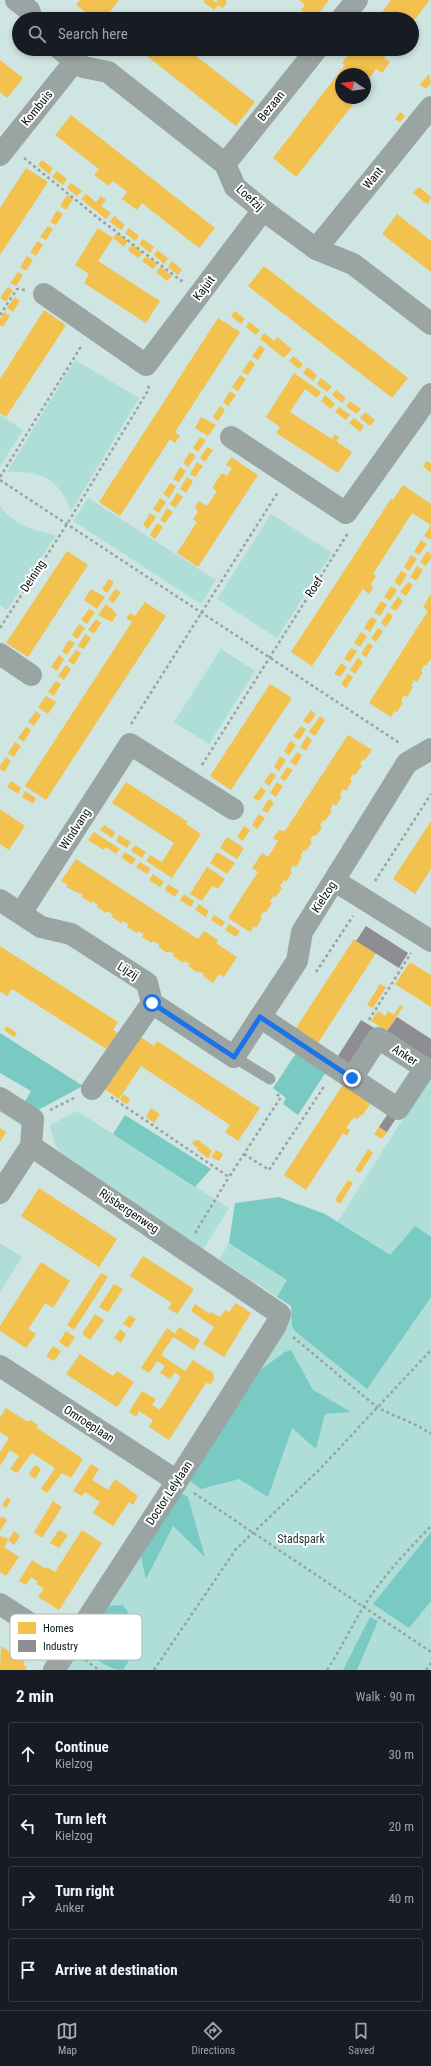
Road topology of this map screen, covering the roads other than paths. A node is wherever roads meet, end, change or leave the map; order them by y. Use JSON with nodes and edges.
{"nodes":[{"id":1,"x":357,"y":0,"type":"edge"},
{"id":2,"x":347,"y":12,"type":"edge"},
{"id":3,"x":67,"y":56,"type":"edge"},
{"id":4,"x":69,"y":56,"type":"edge"},
{"id":5,"x":311,"y":56,"type":"edge"},
{"id":6,"x":431,"y":107,"type":"edge"},
{"id":7,"x":4,"y":149,"type":"edge"},
{"id":8,"x":225,"y":164,"type":"junction"},
{"id":9,"x":262,"y":210,"type":"junction"},
{"id":10,"x":316,"y":249,"type":"junction"},
{"id":11,"x":44,"y":294,"type":"road end"},
{"id":12,"x":431,"y":324,"type":"edge"},
{"id":13,"x":431,"y":394,"type":"edge"},
{"id":14,"x":232,"y":437,"type":"dead end"},
{"id":15,"x":0,"y":654,"type":"edge"},
{"id":16,"x":31,"y":675,"type":"dead end"},
{"id":17,"x":425,"y":752,"type":"edge"},
{"id":18,"x":233,"y":809,"type":"dead end"},
{"id":19,"x":335,"y":881,"type":"junction"},
{"id":20,"x":0,"y":900,"type":"edge"},
{"id":21,"x":21,"y":913,"type":"junction"},
{"id":22,"x":427,"y":938,"type":"edge"},
{"id":23,"x":152,"y":1003,"type":"junction"},
{"id":24,"x":260,"y":1017,"type":"junction"},
{"id":25,"x":234,"y":1057,"type":"junction"},
{"id":26,"x":344,"y":1073,"type":"junction"},
{"id":27,"x":270,"y":1079,"type":"road end"},
{"id":28,"x":94,"y":1088,"type":"road end"},
{"id":29,"x":0,"y":1098,"type":"edge"},
{"id":30,"x":31,"y":1146,"type":"junction"},
{"id":31,"x":0,"y":1193,"type":"edge"},
{"id":32,"x":280,"y":1314,"type":"joint"},
{"id":33,"x":0,"y":1366,"type":"edge"},
{"id":34,"x":177,"y":1482,"type":"junction"},
{"id":35,"x":0,"y":1604,"type":"edge"},
{"id":36,"x":15,"y":1614,"type":"edge"},
{"id":37,"x":90,"y":1614,"type":"edge"},
{"id":38,"x":60,"y":1660,"type":"edge"},
{"id":39,"x":54,"y":1670,"type":"edge"}],
"edges":[{"from":1,"to":2,"type":"street"},
{"from":3,"to":7,"type":"street","name":"Kombuis"},
{"from":4,"to":8,"type":"street","name":"Loefzij"},
{"from":5,"to":8,"type":"street","name":"Bezaan"},
{"from":6,"to":10,"type":"street","name":"Want"},
{"from":8,"to":9,"type":"street","name":"Loefzij"},
{"from":9,"to":10,"type":"street","name":"Loefzij"},
{"from":9,"to":11,"type":"street","name":"Kajuit"},
{"from":10,"to":12,"type":"street","name":"Loefzij"},
{"from":13,"to":14,"type":"street"},
{"from":15,"to":16,"type":"street"},
{"from":17,"to":19,"type":"street","name":"Kielzog"},
{"from":18,"to":21,"type":"street","name":"Windvang"},
{"from":19,"to":22,"type":"street"},
{"from":19,"to":24,"type":"street","name":"Kielzog"},
{"from":20,"to":21,"type":"street","name":"Lijzij"},
{"from":21,"to":23,"type":"street","name":"Lijzij"},
{"from":23,"to":25,"type":"street"},
{"from":23,"to":28,"type":"street"},
{"from":24,"to":25,"type":"street","name":"Kielzog"},
{"from":24,"to":26,"type":"street","name":"Anker"},
{"from":25,"to":27,"type":"lane"},
{"from":26,"to":26,"type":"street","name":"Anker"},
{"from":29,"to":30,"type":"street"},
{"from":30,"to":31,"type":"street"},
{"from":30,"to":32,"type":"street","name":"Rijsbergenweg"},
{"from":32,"to":34,"type":"street","name":"Doctor Lelylaan"},
{"from":33,"to":34,"type":"street","name":"Omroeplaan"},
{"from":34,"to":37,"type":"street","name":"Doctor Lelylaan"},
{"from":35,"to":36,"type":"street"},
{"from":38,"to":39,"type":"street","name":"Doctor Lelylaan"}]}
